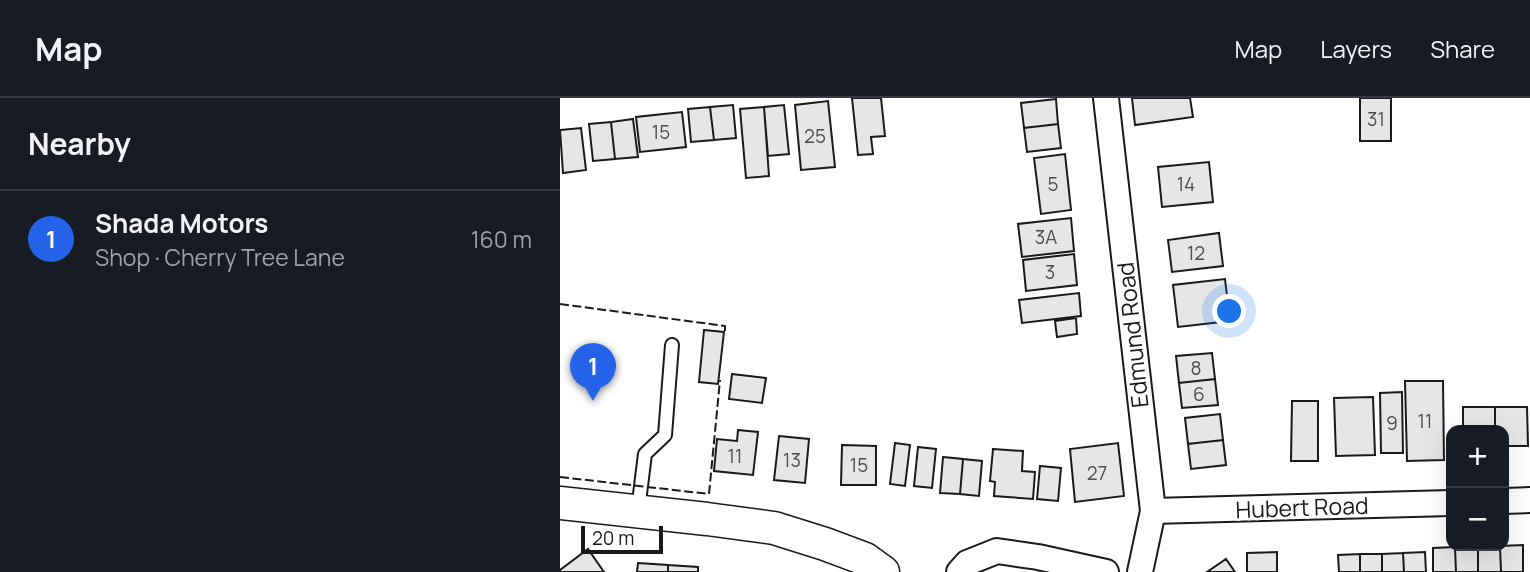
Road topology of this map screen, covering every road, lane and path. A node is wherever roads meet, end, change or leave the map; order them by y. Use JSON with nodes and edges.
{"nodes":[{"id":1,"x":1106,"y":98,"type":"edge"},
{"id":2,"x":672,"y":345,"type":"dead end"},
{"id":3,"x":1530,"y":500,"type":"edge"},
{"id":4,"x":1509,"y":501,"type":"edge"},
{"id":5,"x":560,"y":503,"type":"edge"},
{"id":6,"x":1446,"y":503,"type":"edge"},
{"id":7,"x":638,"y":511,"type":"junction"},
{"id":8,"x":1153,"y":511,"type":"junction"},
{"id":9,"x":883,"y":572,"type":"edge"},
{"id":10,"x":959,"y":572,"type":"edge"},
{"id":11,"x":1106,"y":572,"type":"edge"},
{"id":12,"x":1140,"y":572,"type":"edge"}],
"edges":[{"from":1,"to":8,"type":"street","name":"Edmund Road"},
{"from":2,"to":7,"type":"lane"},
{"from":3,"to":4,"type":"street"},
{"from":5,"to":7,"type":"street"},
{"from":6,"to":8,"type":"street","name":"Hubert Road"},
{"from":7,"to":9,"type":"street"},
{"from":8,"to":12,"type":"street","name":"Edmund Road"},
{"from":10,"to":11,"type":"street"}]}
